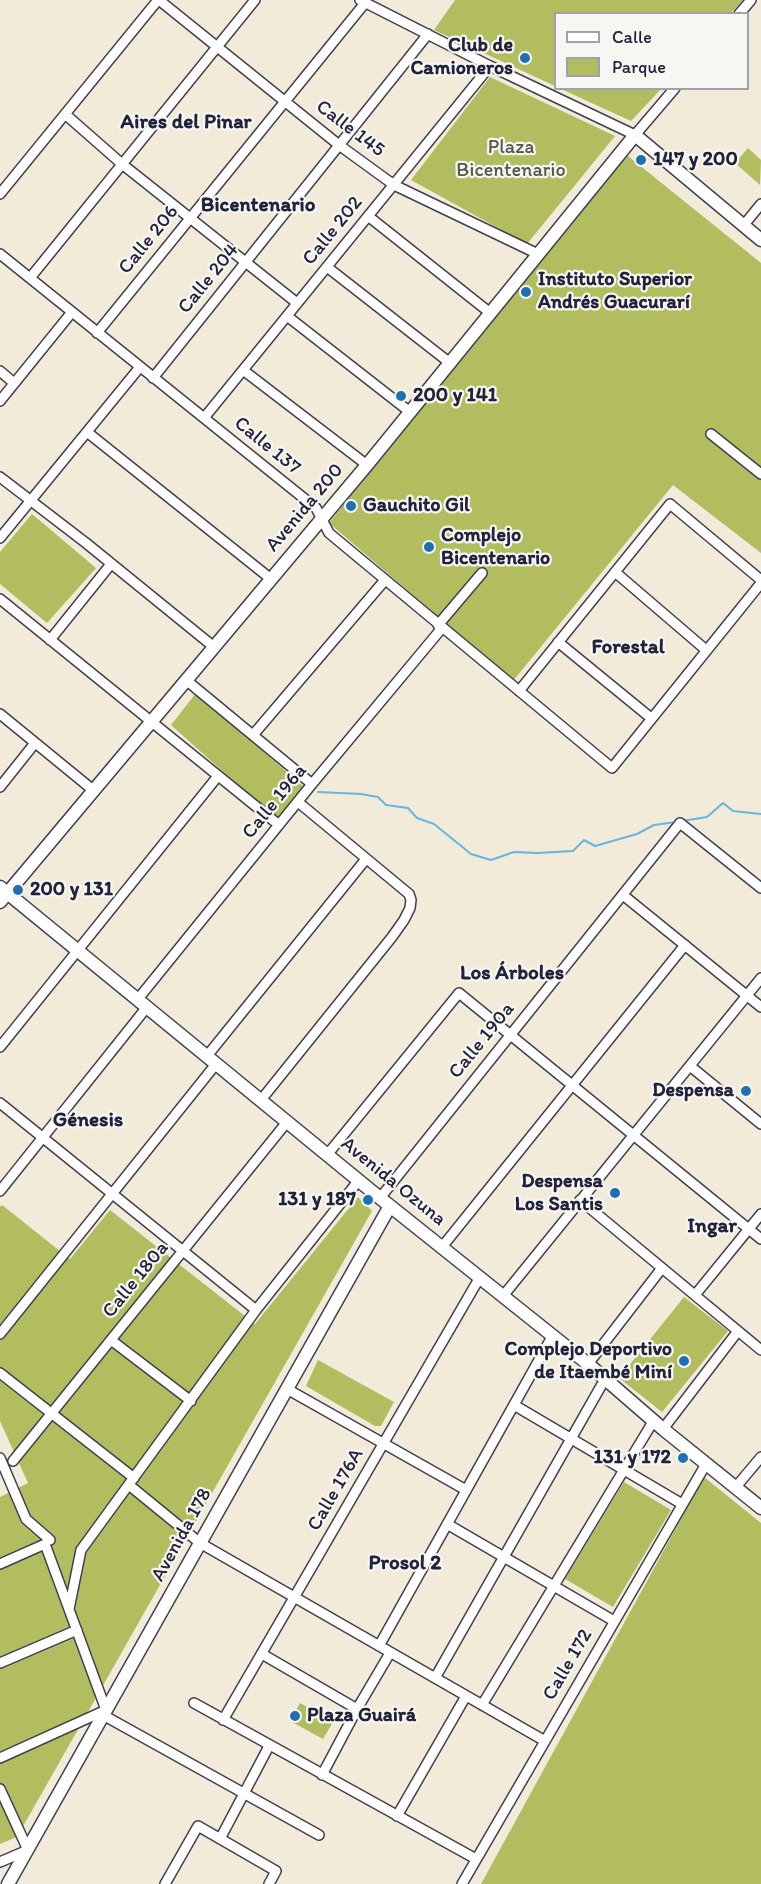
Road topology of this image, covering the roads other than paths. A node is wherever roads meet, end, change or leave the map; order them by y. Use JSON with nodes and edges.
{"nodes":[{"id":1,"x":159,"y":0,"type":"edge"},
{"id":2,"x":255,"y":0,"type":"edge"},
{"id":3,"x":751,"y":0,"type":"edge"},
{"id":4,"x":362,"y":1,"type":"edge"},
{"id":5,"x":741,"y":12,"type":"edge"},
{"id":6,"x":428,"y":34,"type":"junction"},
{"id":7,"x":217,"y":47,"type":"junction"},
{"id":8,"x":490,"y":66,"type":"junction"},
{"id":9,"x":673,"y":90,"type":"edge"},
{"id":10,"x":286,"y":102,"type":"junction"},
{"id":11,"x":65,"y":114,"type":"junction"},
{"id":12,"x":635,"y":135,"type":"junction"},
{"id":13,"x":339,"y":144,"type":"junction"},
{"id":14,"x":122,"y":164,"type":"junction"},
{"id":15,"x":394,"y":184,"type":"junction"},
{"id":16,"x":0,"y":194,"type":"edge"},
{"id":17,"x":761,"y":204,"type":"edge"},
{"id":18,"x":368,"y":216,"type":"junction"},
{"id":19,"x":190,"y":218,"type":"junction"},
{"id":20,"x":744,"y":226,"type":"junction"},
{"id":21,"x":761,"y":240,"type":"edge"},
{"id":22,"x":0,"y":254,"type":"edge"},
{"id":23,"x":538,"y":254,"type":"junction"},
{"id":24,"x":245,"y":263,"type":"junction"},
{"id":25,"x":327,"y":267,"type":"junction"},
{"id":26,"x":30,"y":278,"type":"junction"},
{"id":27,"x":297,"y":303,"type":"junction"},
{"id":28,"x":72,"y":312,"type":"junction"},
{"id":29,"x":489,"y":312,"type":"junction"},
{"id":30,"x":287,"y":316,"type":"junction"},
{"id":31,"x":97,"y":333,"type":"junction"},
{"id":32,"x":450,"y":363,"type":"junction"},
{"id":33,"x":140,"y":367,"type":"junction"},
{"id":34,"x":243,"y":370,"type":"junction"},
{"id":35,"x":0,"y":371,"type":"edge"},
{"id":36,"x":153,"y":378,"type":"junction"},
{"id":37,"x":14,"y":383,"type":"junction"},
{"id":38,"x":0,"y":401,"type":"edge"},
{"id":39,"x":410,"y":412,"type":"junction"},
{"id":40,"x":204,"y":418,"type":"junction"},
{"id":41,"x":87,"y":432,"type":"junction"},
{"id":42,"x":711,"y":434,"type":"dead end"},
{"id":43,"x":367,"y":465,"type":"junction"},
{"id":44,"x":761,"y":474,"type":"edge"},
{"id":45,"x":0,"y":477,"type":"edge"},
{"id":46,"x":31,"y":501,"type":"junction"},
{"id":47,"x":322,"y":519,"type":"junction"},
{"id":48,"x":0,"y":538,"type":"edge"},
{"id":49,"x":111,"y":564,"type":"junction"},
{"id":50,"x":615,"y":572,"type":"junction"},
{"id":51,"x":482,"y":573,"type":"dead end"},
{"id":52,"x":271,"y":579,"type":"junction"},
{"id":53,"x":385,"y":580,"type":"junction"},
{"id":54,"x":761,"y":581,"type":"edge"},
{"id":55,"x":0,"y":599,"type":"edge"},
{"id":56,"x":440,"y":627,"type":"junction"},
{"id":57,"x":50,"y":640,"type":"junction"},
{"id":58,"x":558,"y":642,"type":"junction"},
{"id":59,"x":214,"y":647,"type":"junction"},
{"id":60,"x":706,"y":650,"type":"junction"},
{"id":61,"x":186,"y":680,"type":"junction"},
{"id":62,"x":519,"y":691,"type":"junction"},
{"id":63,"x":0,"y":714,"type":"edge"},
{"id":64,"x":651,"y":718,"type":"junction"},
{"id":65,"x":151,"y":722,"type":"junction"},
{"id":66,"x":253,"y":735,"type":"junction"},
{"id":67,"x":35,"y":743,"type":"junction"},
{"id":68,"x":218,"y":776,"type":"junction"},
{"id":69,"x":312,"y":784,"type":"junction"},
{"id":70,"x":0,"y":787,"type":"edge"},
{"id":71,"x":93,"y":790,"type":"junction"},
{"id":72,"x":298,"y":802,"type":"junction"},
{"id":73,"x":279,"y":825,"type":"junction"},
{"id":74,"x":366,"y":859,"type":"junction"},
{"id":75,"x":761,"y":888,"type":"edge"},
{"id":76,"x":2,"y":894,"type":"edge"},
{"id":77,"x":623,"y":895,"type":"junction"},
{"id":78,"x":685,"y":945,"type":"junction"},
{"id":79,"x":78,"y":950,"type":"junction"},
{"id":80,"x":761,"y":978,"type":"edge"},
{"id":81,"x":747,"y":995,"type":"junction"},
{"id":82,"x":142,"y":1003,"type":"junction"},
{"id":83,"x":761,"y":1007,"type":"edge"},
{"id":84,"x":509,"y":1035,"type":"junction"},
{"id":85,"x":0,"y":1047,"type":"edge"},
{"id":86,"x":212,"y":1060,"type":"junction"},
{"id":87,"x":690,"y":1066,"type":"junction"},
{"id":88,"x":572,"y":1086,"type":"junction"},
{"id":89,"x":261,"y":1100,"type":"junction"},
{"id":90,"x":0,"y":1103,"type":"edge"},
{"id":91,"x":287,"y":1122,"type":"junction"},
{"id":92,"x":761,"y":1124,"type":"edge"},
{"id":93,"x":634,"y":1136,"type":"junction"},
{"id":94,"x":43,"y":1137,"type":"junction"},
{"id":95,"x":327,"y":1155,"type":"junction"},
{"id":96,"x":359,"y":1180,"type":"junction"},
{"id":97,"x":0,"y":1191,"type":"edge"},
{"id":98,"x":112,"y":1194,"type":"junction"},
{"id":99,"x":580,"y":1200,"type":"junction"},
{"id":100,"x":385,"y":1202,"type":"junction"},
{"id":101,"x":761,"y":1214,"type":"edge"},
{"id":102,"x":749,"y":1229,"type":"junction"},
{"id":103,"x":761,"y":1239,"type":"edge"},
{"id":104,"x":442,"y":1247,"type":"junction"},
{"id":105,"x":183,"y":1251,"type":"junction"},
{"id":106,"x":662,"y":1268,"type":"junction"},
{"id":107,"x":480,"y":1277,"type":"junction"},
{"id":108,"x":695,"y":1295,"type":"junction"},
{"id":109,"x":503,"y":1296,"type":"junction"},
{"id":110,"x":256,"y":1310,"type":"junction"},
{"id":111,"x":738,"y":1331,"type":"junction"},
{"id":112,"x":0,"y":1334,"type":"edge"},
{"id":113,"x":553,"y":1335,"type":"junction"},
{"id":114,"x":111,"y":1340,"type":"junction"},
{"id":115,"x":761,"y":1350,"type":"edge"},
{"id":116,"x":588,"y":1364,"type":"junction"},
{"id":117,"x":0,"y":1373,"type":"edge"},
{"id":118,"x":605,"y":1379,"type":"junction"},
{"id":119,"x":287,"y":1389,"type":"junction"},
{"id":120,"x":191,"y":1401,"type":"junction"},
{"id":121,"x":514,"y":1405,"type":"junction"},
{"id":122,"x":51,"y":1413,"type":"junction"},
{"id":123,"x":654,"y":1420,"type":"junction"},
{"id":124,"x":663,"y":1429,"type":"junction"},
{"id":125,"x":571,"y":1438,"type":"junction"},
{"id":126,"x":384,"y":1444,"type":"junction"},
{"id":127,"x":761,"y":1456,"type":"edge"},
{"id":128,"x":0,"y":1458,"type":"edge"},
{"id":129,"x":13,"y":1461,"type":"dead end"},
{"id":130,"x":706,"y":1464,"type":"junction"},
{"id":131,"x":624,"y":1470,"type":"junction"},
{"id":132,"x":132,"y":1482,"type":"junction"},
{"id":133,"x":735,"y":1488,"type":"junction"},
{"id":134,"x":466,"y":1490,"type":"junction"},
{"id":135,"x":682,"y":1504,"type":"junction"},
{"id":136,"x":761,"y":1508,"type":"edge"},
{"id":137,"x":447,"y":1524,"type":"junction"},
{"id":138,"x":50,"y":1540,"type":"dead end"},
{"id":139,"x":200,"y":1543,"type":"junction"},
{"id":140,"x":504,"y":1557,"type":"junction"},
{"id":141,"x":0,"y":1564,"type":"edge"},
{"id":142,"x":554,"y":1586,"type":"junction"},
{"id":143,"x":294,"y":1598,"type":"junction"},
{"id":144,"x":69,"y":1610,"type":"junction"},
{"id":145,"x":614,"y":1621,"type":"junction"},
{"id":146,"x":77,"y":1630,"type":"junction"},
{"id":147,"x":379,"y":1646,"type":"junction"},
{"id":148,"x":390,"y":1653,"type":"junction"},
{"id":149,"x":262,"y":1654,"type":"junction"},
{"id":150,"x":0,"y":1663,"type":"edge"},
{"id":151,"x":435,"y":1678,"type":"junction"},
{"id":152,"x":466,"y":1696,"type":"junction"},
{"id":153,"x":194,"y":1703,"type":"dead end"},
{"id":154,"x":482,"y":1705,"type":"junction"},
{"id":155,"x":357,"y":1709,"type":"junction"},
{"id":156,"x":105,"y":1712,"type":"junction"},
{"id":157,"x":224,"y":1720,"type":"junction"},
{"id":158,"x":544,"y":1741,"type":"junction"},
{"id":159,"x":269,"y":1746,"type":"junction"},
{"id":160,"x":0,"y":1758,"type":"edge"},
{"id":161,"x":322,"y":1775,"type":"junction"},
{"id":162,"x":0,"y":1789,"type":"edge"},
{"id":163,"x":243,"y":1794,"type":"junction"},
{"id":164,"x":397,"y":1816,"type":"junction"},
{"id":165,"x":319,"y":1835,"type":"dead end"},
{"id":166,"x":220,"y":1839,"type":"junction"},
{"id":167,"x":28,"y":1850,"type":"junction"},
{"id":168,"x":476,"y":1859,"type":"junction"},
{"id":169,"x":0,"y":1862,"type":"edge"},
{"id":170,"x":8,"y":1884,"type":"edge"},
{"id":171,"x":165,"y":1884,"type":"edge"},
{"id":172,"x":269,"y":1884,"type":"edge"},
{"id":173,"x":462,"y":1884,"type":"edge"}],
"edges":[{"from":1,"to":7,"type":"street","name":"Calle 145"},
{"from":1,"to":11,"type":"street"},
{"from":2,"to":7,"type":"street"},
{"from":3,"to":5,"type":"street"},
{"from":4,"to":6,"type":"street"},
{"from":4,"to":10,"type":"street","name":"Calle 206"},
{"from":6,"to":8,"type":"street"},
{"from":6,"to":13,"type":"street","name":"Calle 204"},
{"from":7,"to":10,"type":"street","name":"Calle 145"},
{"from":7,"to":14,"type":"street"},
{"from":8,"to":12,"type":"street"},
{"from":8,"to":15,"type":"street","name":"Calle 202"},
{"from":9,"to":12,"type":"street"},
{"from":10,"to":13,"type":"street","name":"Calle 145"},
{"from":10,"to":19,"type":"street","name":"Calle 206"},
{"from":11,"to":14,"type":"street"},
{"from":11,"to":16,"type":"street"},
{"from":12,"to":20,"type":"main road"},
{"from":12,"to":23,"type":"main road","name":"Avenida 200"},
{"from":13,"to":15,"type":"street","name":"Calle 145"},
{"from":13,"to":24,"type":"street","name":"Calle 204"},
{"from":14,"to":19,"type":"street"},
{"from":14,"to":26,"type":"street"},
{"from":15,"to":18,"type":"street","name":"Calle 202"},
{"from":15,"to":23,"type":"street","name":"Calle 145"},
{"from":17,"to":20,"type":"street"},
{"from":18,"to":25,"type":"street","name":"Calle 202"},
{"from":18,"to":29,"type":"street"},
{"from":19,"to":24,"type":"street"},
{"from":19,"to":31,"type":"street","name":"Calle 206"},
{"from":20,"to":21,"type":"main road"},
{"from":22,"to":26,"type":"street","name":"Calle 137"},
{"from":23,"to":29,"type":"main road","name":"Avenida 200"},
{"from":24,"to":27,"type":"street"},
{"from":24,"to":36,"type":"street","name":"Calle 204"},
{"from":25,"to":27,"type":"street","name":"Calle 202"},
{"from":25,"to":32,"type":"street"},
{"from":26,"to":28,"type":"street","name":"Calle 137"},
{"from":27,"to":30,"type":"street","name":"Calle 202"},
{"from":28,"to":31,"type":"street","name":"Calle 137"},
{"from":28,"to":37,"type":"street"},
{"from":29,"to":32,"type":"main road","name":"Avenida 200"},
{"from":30,"to":34,"type":"street","name":"Calle 202"},
{"from":30,"to":39,"type":"street"},
{"from":31,"to":33,"type":"street","name":"Calle 137"},
{"from":32,"to":39,"type":"main road","name":"Avenida 200"},
{"from":33,"to":36,"type":"street","name":"Calle 137"},
{"from":33,"to":41,"type":"street"},
{"from":34,"to":40,"type":"street","name":"Calle 202"},
{"from":34,"to":43,"type":"street"},
{"from":35,"to":37,"type":"street"},
{"from":36,"to":40,"type":"street","name":"Calle 137"},
{"from":37,"to":38,"type":"street"},
{"from":39,"to":43,"type":"main road","name":"Avenida 200"},
{"from":40,"to":47,"type":"street","name":"Calle 137"},
{"from":41,"to":46,"type":"street"},
{"from":41,"to":52,"type":"street"},
{"from":42,"to":44,"type":"street"},
{"from":43,"to":47,"type":"main road","name":"Avenida 200"},
{"from":45,"to":46,"type":"street"},
{"from":46,"to":48,"type":"street"},
{"from":46,"to":49,"type":"street"},
{"from":47,"to":52,"type":"main road","name":"Avenida 200"},
{"from":47,"to":53,"type":"street","name":"Calle 137"},
{"from":49,"to":57,"type":"street"},
{"from":49,"to":59,"type":"street"},
{"from":50,"to":54,"type":"street"},
{"from":50,"to":58,"type":"street"},
{"from":50,"to":60,"type":"street"},
{"from":51,"to":56,"type":"street","name":"Calle 196a"},
{"from":52,"to":59,"type":"main road","name":"Avenida 200"},
{"from":53,"to":56,"type":"street","name":"Calle 137"},
{"from":53,"to":66,"type":"street"},
{"from":54,"to":60,"type":"street"},
{"from":55,"to":57,"type":"street"},
{"from":56,"to":62,"type":"street","name":"Calle 137"},
{"from":56,"to":69,"type":"street","name":"Calle 196a"},
{"from":57,"to":65,"type":"street"},
{"from":58,"to":62,"type":"street"},
{"from":58,"to":64,"type":"street"},
{"from":59,"to":61,"type":"main road","name":"Avenida 200"},
{"from":60,"to":64,"type":"street"},
{"from":61,"to":65,"type":"main road","name":"Avenida 200"},
{"from":61,"to":66,"type":"street"},
{"from":62,"to":64,"type":"street","name":"Calle 137"},
{"from":63,"to":67,"type":"street"},
{"from":65,"to":68,"type":"street"},
{"from":65,"to":71,"type":"main road","name":"Avenida 200"},
{"from":66,"to":69,"type":"street"},
{"from":67,"to":70,"type":"street"},
{"from":67,"to":71,"type":"street"},
{"from":68,"to":73,"type":"street"},
{"from":68,"to":79,"type":"street"},
{"from":69,"to":72,"type":"street","name":"Calle 196a"},
{"from":71,"to":76,"type":"main road","name":"Avenida 200"},
{"from":72,"to":73,"type":"street","name":"Calle 196a"},
{"from":72,"to":74,"type":"street"},
{"from":73,"to":82,"type":"street","name":"Calle 196a"},
{"from":74,"to":86,"type":"street"},
{"from":74,"to":89,"type":"street"},
{"from":75,"to":77,"type":"street","name":"Calle 190a"},
{"from":76,"to":79,"type":"main road","name":"Avenida Ozuna"},
{"from":77,"to":78,"type":"street"},
{"from":77,"to":84,"type":"street","name":"Calle 190a"},
{"from":78,"to":81,"type":"street"},
{"from":78,"to":88,"type":"street"},
{"from":79,"to":82,"type":"main road","name":"Avenida Ozuna"},
{"from":79,"to":85,"type":"street"},
{"from":80,"to":81,"type":"street"},
{"from":81,"to":83,"type":"street"},
{"from":81,"to":87,"type":"street"},
{"from":82,"to":86,"type":"main road","name":"Avenida Ozuna"},
{"from":82,"to":94,"type":"street","name":"Calle 196a"},
{"from":84,"to":88,"type":"street"},
{"from":84,"to":95,"type":"street"},
{"from":84,"to":100,"type":"street","name":"Calle 190a"},
{"from":86,"to":89,"type":"main road","name":"Avenida Ozuna"},
{"from":86,"to":98,"type":"street"},
{"from":87,"to":92,"type":"street"},
{"from":87,"to":93,"type":"street"},
{"from":88,"to":93,"type":"street"},
{"from":88,"to":104,"type":"street"},
{"from":89,"to":91,"type":"main road","name":"Avenida Ozuna"},
{"from":90,"to":94,"type":"street"},
{"from":91,"to":95,"type":"main road","name":"Avenida Ozuna"},
{"from":91,"to":105,"type":"street","name":"Calle 180a"},
{"from":93,"to":99,"type":"street"},
{"from":93,"to":102,"type":"street"},
{"from":94,"to":97,"type":"street","name":"Calle 196a"},
{"from":94,"to":98,"type":"street"},
{"from":95,"to":96,"type":"main road","name":"Avenida Ozuna"},
{"from":96,"to":100,"type":"main road","name":"Avenida Ozuna"},
{"from":96,"to":110,"type":"street"},
{"from":98,"to":105,"type":"street"},
{"from":98,"to":112,"type":"street"},
{"from":99,"to":106,"type":"street"},
{"from":99,"to":109,"type":"street"},
{"from":100,"to":104,"type":"main road","name":"Avenida Ozuna"},
{"from":100,"to":119,"type":"main road","name":"Avenida 178"},
{"from":101,"to":102,"type":"street"},
{"from":102,"to":103,"type":"street"},
{"from":102,"to":108,"type":"street"},
{"from":104,"to":107,"type":"main road","name":"Avenida Ozuna"},
{"from":105,"to":110,"type":"street"},
{"from":105,"to":114,"type":"street","name":"Calle 180a"},
{"from":106,"to":108,"type":"street"},
{"from":106,"to":116,"type":"street"},
{"from":107,"to":109,"type":"main road","name":"Avenida Ozuna"},
{"from":107,"to":126,"type":"street","name":"Calle 176A"},
{"from":108,"to":111,"type":"street"},
{"from":109,"to":113,"type":"main road","name":"Avenida Ozuna"},
{"from":110,"to":120,"type":"street"},
{"from":111,"to":115,"type":"street"},
{"from":111,"to":124,"type":"street"},
{"from":113,"to":116,"type":"main road","name":"Avenida Ozuna"},
{"from":113,"to":121,"type":"street"},
{"from":114,"to":120,"type":"street"},
{"from":114,"to":122,"type":"street","name":"Calle 180a"},
{"from":116,"to":118,"type":"main road","name":"Avenida Ozuna"},
{"from":117,"to":122,"type":"street"},
{"from":118,"to":123,"type":"main road","name":"Avenida Ozuna"},
{"from":118,"to":125,"type":"street"},
{"from":119,"to":126,"type":"street"},
{"from":119,"to":139,"type":"main road","name":"Avenida 178"},
{"from":120,"to":132,"type":"street"},
{"from":121,"to":125,"type":"street"},
{"from":121,"to":134,"type":"street"},
{"from":122,"to":129,"type":"street","name":"Calle 180a"},
{"from":122,"to":132,"type":"street"},
{"from":123,"to":124,"type":"main road","name":"Avenida Ozuna"},
{"from":123,"to":131,"type":"street"},
{"from":124,"to":130,"type":"main road","name":"Avenida Ozuna"},
{"from":125,"to":131,"type":"street"},
{"from":125,"to":140,"type":"street"},
{"from":126,"to":134,"type":"street"},
{"from":126,"to":143,"type":"street","name":"Calle 176A"},
{"from":127,"to":133,"type":"street"},
{"from":128,"to":138,"type":"street"},
{"from":130,"to":133,"type":"main road","name":"Avenida Ozuna"},
{"from":130,"to":135,"type":"street","name":"Calle 172"},
{"from":131,"to":135,"type":"street"},
{"from":131,"to":142,"type":"street"},
{"from":132,"to":139,"type":"street"},
{"from":132,"to":144,"type":"street"},
{"from":133,"to":136,"type":"main road","name":"Avenida Ozuna"},
{"from":134,"to":137,"type":"street"},
{"from":135,"to":145,"type":"street","name":"Calle 172"},
{"from":137,"to":140,"type":"street"},
{"from":137,"to":147,"type":"street"},
{"from":139,"to":143,"type":"street"},
{"from":139,"to":156,"type":"main road","name":"Avenida 178"},
{"from":140,"to":142,"type":"street"},
{"from":140,"to":151,"type":"street"},
{"from":141,"to":144,"type":"street"},
{"from":142,"to":145,"type":"street"},
{"from":142,"to":154,"type":"street"},
{"from":143,"to":147,"type":"street"},
{"from":143,"to":149,"type":"street","name":"Calle 176A"},
{"from":144,"to":146,"type":"street"},
{"from":145,"to":158,"type":"street","name":"Calle 172"},
{"from":146,"to":150,"type":"street"},
{"from":146,"to":156,"type":"street"},
{"from":147,"to":148,"type":"street"},
{"from":148,"to":151,"type":"street"},
{"from":148,"to":155,"type":"street"},
{"from":149,"to":155,"type":"street"},
{"from":149,"to":157,"type":"street","name":"Calle 176A"},
{"from":151,"to":152,"type":"street"},
{"from":152,"to":154,"type":"street"},
{"from":152,"to":164,"type":"street"},
{"from":153,"to":157,"type":"street"},
{"from":154,"to":158,"type":"street"},
{"from":155,"to":161,"type":"street"},
{"from":156,"to":160,"type":"street"},
{"from":156,"to":163,"type":"street"},
{"from":156,"to":167,"type":"main road","name":"Avenida 178"},
{"from":157,"to":159,"type":"street"},
{"from":158,"to":168,"type":"street","name":"Calle 172"},
{"from":159,"to":161,"type":"street"},
{"from":159,"to":163,"type":"street"},
{"from":161,"to":164,"type":"street"},
{"from":162,"to":167,"type":"street"},
{"from":163,"to":165,"type":"street"},
{"from":163,"to":166,"type":"street"},
{"from":164,"to":168,"type":"street"},
{"from":166,"to":171,"type":"street"},
{"from":166,"to":172,"type":"street"},
{"from":167,"to":169,"type":"street"},
{"from":167,"to":170,"type":"main road","name":"Avenida 178"},
{"from":168,"to":173,"type":"street","name":"Calle 172"}]}
